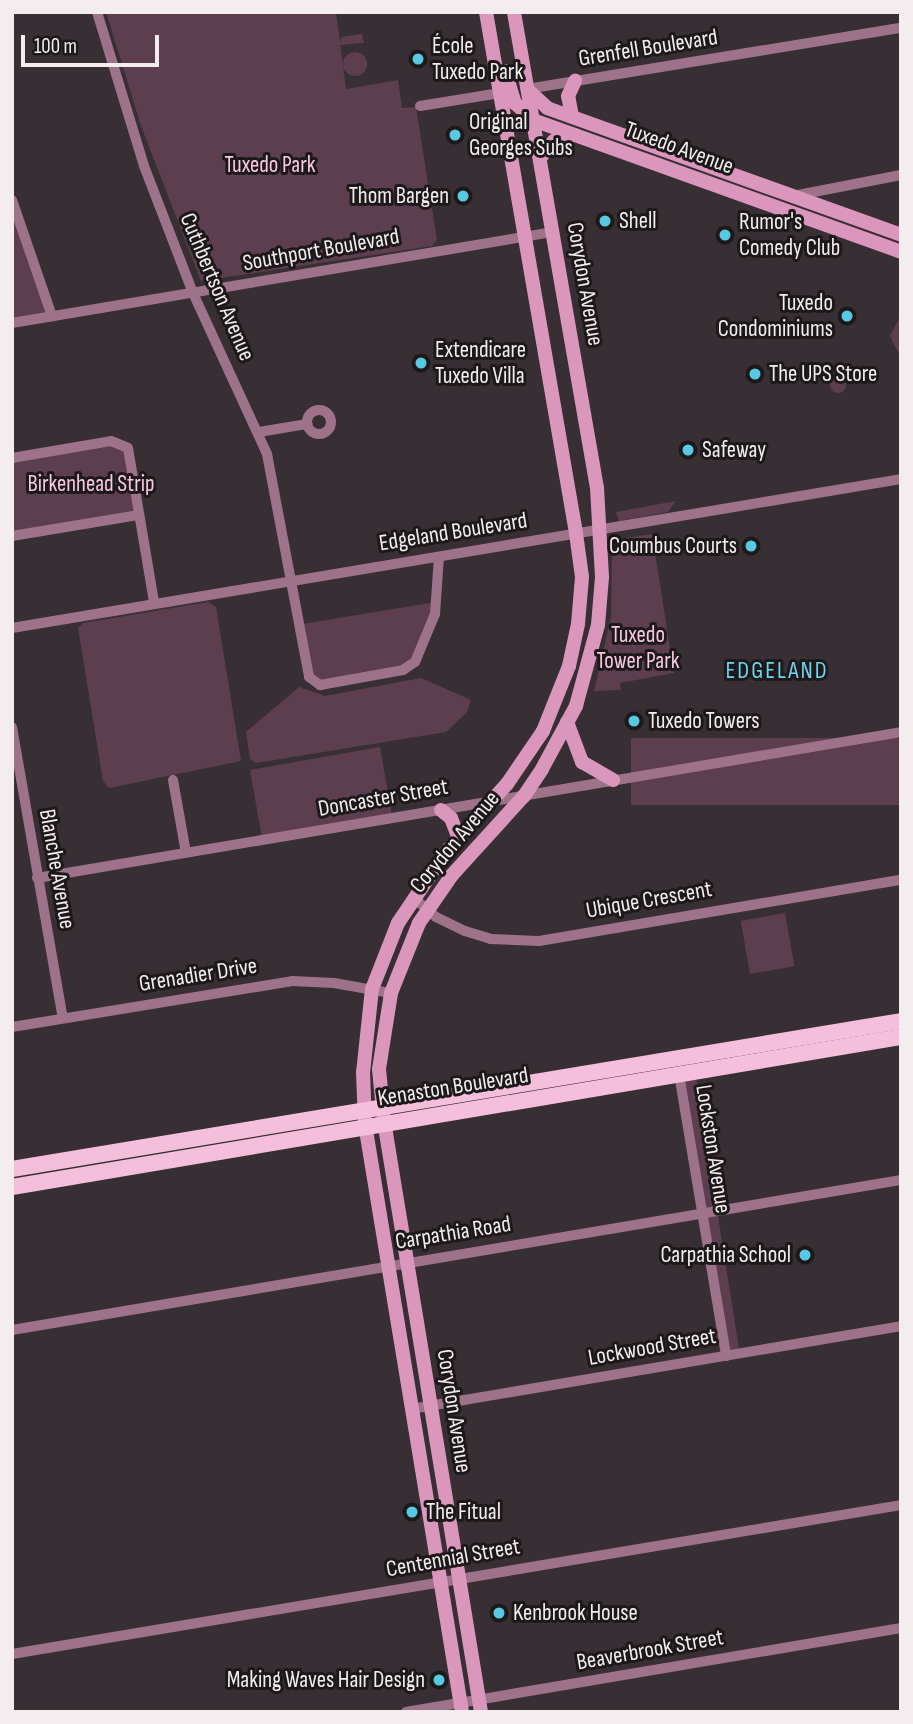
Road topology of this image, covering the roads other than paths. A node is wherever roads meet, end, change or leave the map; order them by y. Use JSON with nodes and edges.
{"nodes":[{"id":1,"x":97,"y":12,"type":"edge"},
{"id":2,"x":486,"y":12,"type":"edge"},
{"id":3,"x":514,"y":12,"type":"edge"},
{"id":4,"x":901,"y":28,"type":"edge"},
{"id":5,"x":491,"y":38,"type":"junction"},
{"id":6,"x":575,"y":81,"type":"junction"},
{"id":7,"x":527,"y":89,"type":"junction"},
{"id":8,"x":500,"y":93,"type":"junction"},
{"id":9,"x":420,"y":106,"type":"dead end"},
{"id":10,"x":572,"y":116,"type":"junction"},
{"id":11,"x":533,"y":120,"type":"junction"},
{"id":12,"x":574,"y":135,"type":"junction"},
{"id":13,"x":540,"y":158,"type":"junction"},
{"id":14,"x":901,"y":174,"type":"edge"},
{"id":15,"x":793,"y":196,"type":"junction"},
{"id":16,"x":12,"y":200,"type":"edge"},
{"id":17,"x":16,"y":221,"type":"edge"},
{"id":18,"x":553,"y":232,"type":"junction"},
{"id":19,"x":901,"y":235,"type":"edge"},
{"id":20,"x":525,"y":237,"type":"junction"},
{"id":21,"x":901,"y":252,"type":"edge"},
{"id":22,"x":194,"y":293,"type":"junction"},
{"id":23,"x":52,"y":316,"type":"junction"},
{"id":24,"x":12,"y":323,"type":"edge"},
{"id":25,"x":307,"y":424,"type":"dead end"},
{"id":26,"x":259,"y":432,"type":"junction"},
{"id":27,"x":12,"y":458,"type":"edge"},
{"id":28,"x":901,"y":479,"type":"edge"},
{"id":29,"x":139,"y":514,"type":"junction"},
{"id":30,"x":600,"y":528,"type":"junction"},
{"id":31,"x":576,"y":533,"type":"junction"},
{"id":32,"x":12,"y":536,"type":"edge"},
{"id":33,"x":439,"y":557,"type":"junction"},
{"id":34,"x":288,"y":580,"type":"junction"},
{"id":35,"x":154,"y":602,"type":"junction"},
{"id":36,"x":12,"y":628,"type":"edge"},
{"id":37,"x":567,"y":722,"type":"junction"},
{"id":38,"x":12,"y":727,"type":"edge"},
{"id":39,"x":901,"y":732,"type":"edge"},
{"id":40,"x":526,"y":759,"type":"junction"},
{"id":41,"x":542,"y":769,"type":"junction"},
{"id":42,"x":173,"y":780,"type":"dead end"},
{"id":43,"x":613,"y":780,"type":"junction"},
{"id":44,"x":524,"y":796,"type":"junction"},
{"id":45,"x":491,"y":802,"type":"junction"},
{"id":46,"x":441,"y":810,"type":"junction"},
{"id":47,"x":469,"y":825,"type":"junction"},
{"id":48,"x":458,"y":836,"type":"junction"},
{"id":49,"x":483,"y":839,"type":"junction"},
{"id":50,"x":186,"y":853,"type":"junction"},
{"id":51,"x":37,"y":878,"type":"junction"},
{"id":52,"x":901,"y":880,"type":"edge"},
{"id":53,"x":414,"y":898,"type":"junction"},
{"id":54,"x":427,"y":910,"type":"junction"},
{"id":55,"x":372,"y":989,"type":"junction"},
{"id":56,"x":390,"y":993,"type":"junction"},
{"id":57,"x":62,"y":1018,"type":"junction"},
{"id":58,"x":901,"y":1021,"type":"edge"},
{"id":59,"x":12,"y":1027,"type":"edge"},
{"id":60,"x":901,"y":1037,"type":"edge"},
{"id":61,"x":679,"y":1074,"type":"junction"},
{"id":62,"x":383,"y":1115,"type":"junction"},
{"id":63,"x":364,"y":1118,"type":"junction"},
{"id":64,"x":12,"y":1169,"type":"edge"},
{"id":65,"x":901,"y":1180,"type":"edge"},
{"id":66,"x":12,"y":1187,"type":"edge"},
{"id":67,"x":702,"y":1213,"type":"junction"},
{"id":68,"x":407,"y":1262,"type":"junction"},
{"id":69,"x":389,"y":1265,"type":"junction"},
{"id":70,"x":901,"y":1326,"type":"edge"},
{"id":71,"x":12,"y":1330,"type":"edge"},
{"id":72,"x":726,"y":1356,"type":"junction"},
{"id":73,"x":430,"y":1405,"type":"junction"},
{"id":74,"x":411,"y":1409,"type":"junction"},
{"id":75,"x":901,"y":1505,"type":"edge"},
{"id":76,"x":459,"y":1578,"type":"junction"},
{"id":77,"x":440,"y":1582,"type":"junction"},
{"id":78,"x":901,"y":1628,"type":"edge"},
{"id":79,"x":12,"y":1654,"type":"edge"},
{"id":80,"x":480,"y":1706,"type":"edge"},
{"id":81,"x":461,"y":1707,"type":"edge"},
{"id":82,"x":406,"y":1712,"type":"edge"}],
"edges":[{"from":1,"to":22,"type":"street","name":"Cuthbertson Avenue"},
{"from":2,"to":5,"type":"main road","name":"Corydon Avenue"},
{"from":3,"to":7,"type":"main road","name":"Corydon Avenue"},
{"from":4,"to":6,"type":"street","name":"Grenfell Boulevard"},
{"from":5,"to":8,"type":"main road","name":"Corydon Avenue"},
{"from":5,"to":11,"type":"main road"},
{"from":6,"to":7,"type":"street","name":"Grenfell Boulevard"},
{"from":6,"to":10,"type":"main road"},
{"from":7,"to":10,"type":"main road","name":"Tuxedo Avenue"},
{"from":7,"to":11,"type":"main road","name":"Corydon Avenue"},
{"from":8,"to":9,"type":"street"},
{"from":8,"to":20,"type":"main road","name":"Corydon Avenue"},
{"from":10,"to":15,"type":"main road","name":"Tuxedo Avenue"},
{"from":11,"to":12,"type":"main road","name":"Tuxedo Avenue"},
{"from":11,"to":13,"type":"main road","name":"Corydon Avenue"},
{"from":12,"to":13,"type":"main road"},
{"from":12,"to":21,"type":"main road","name":"Tuxedo Avenue"},
{"from":13,"to":18,"type":"main road","name":"Corydon Avenue"},
{"from":14,"to":15,"type":"street"},
{"from":15,"to":19,"type":"main road","name":"Tuxedo Avenue"},
{"from":16,"to":17,"type":"street"},
{"from":17,"to":23,"type":"street"},
{"from":18,"to":20,"type":"street","name":"Southport Boulevard"},
{"from":18,"to":30,"type":"main road","name":"Corydon Avenue"},
{"from":20,"to":22,"type":"street","name":"Southport Boulevard"},
{"from":20,"to":31,"type":"main road","name":"Corydon Avenue"},
{"from":22,"to":23,"type":"street","name":"Southport Boulevard"},
{"from":22,"to":26,"type":"street","name":"Cuthbertson Avenue"},
{"from":23,"to":24,"type":"street","name":"Southport Boulevard"},
{"from":25,"to":26,"type":"street"},
{"from":26,"to":34,"type":"street","name":"Cuthbertson Avenue"},
{"from":27,"to":29,"type":"street"},
{"from":28,"to":30,"type":"street","name":"Edgeland Boulevard"},
{"from":29,"to":32,"type":"street"},
{"from":29,"to":35,"type":"street"},
{"from":30,"to":31,"type":"street","name":"Edgeland Boulevard"},
{"from":30,"to":37,"type":"main road","name":"Corydon Avenue"},
{"from":31,"to":33,"type":"street","name":"Edgeland Boulevard"},
{"from":31,"to":40,"type":"main road","name":"Corydon Avenue"},
{"from":33,"to":34,"type":"street","name":"Edgeland Boulevard"},
{"from":33,"to":34,"type":"street","name":"Cuthbertson Avenue"},
{"from":34,"to":35,"type":"street","name":"Edgeland Boulevard"},
{"from":35,"to":36,"type":"street","name":"Edgeland Boulevard"},
{"from":37,"to":41,"type":"main road","name":"Corydon Avenue"},
{"from":37,"to":43,"type":"main road"},
{"from":38,"to":51,"type":"street","name":"Blanche Avenue"},
{"from":39,"to":43,"type":"street","name":"Doncaster Street"},
{"from":40,"to":41,"type":"main road"},
{"from":40,"to":45,"type":"main road","name":"Corydon Avenue"},
{"from":41,"to":44,"type":"main road","name":"Corydon Avenue"},
{"from":42,"to":50,"type":"street"},
{"from":43,"to":44,"type":"street","name":"Doncaster Street"},
{"from":44,"to":45,"type":"street","name":"Doncaster Street"},
{"from":44,"to":49,"type":"main road","name":"Corydon Avenue"},
{"from":45,"to":46,"type":"street","name":"Doncaster Street"},
{"from":45,"to":47,"type":"main road","name":"Corydon Avenue"},
{"from":46,"to":48,"type":"main road"},
{"from":46,"to":50,"type":"street","name":"Doncaster Street"},
{"from":47,"to":48,"type":"main road","name":"Corydon Avenue"},
{"from":47,"to":49,"type":"main road"},
{"from":48,"to":53,"type":"main road","name":"Corydon Avenue"},
{"from":49,"to":54,"type":"main road","name":"Corydon Avenue"},
{"from":50,"to":51,"type":"street","name":"Doncaster Street"},
{"from":51,"to":57,"type":"street","name":"Blanche Avenue"},
{"from":52,"to":54,"type":"street","name":"Ubique Crescent"},
{"from":53,"to":54,"type":"street","name":"Ubique Crescent"},
{"from":53,"to":55,"type":"main road","name":"Corydon Avenue"},
{"from":54,"to":56,"type":"main road","name":"Corydon Avenue"},
{"from":55,"to":56,"type":"street","name":"Grenadier Drive"},
{"from":55,"to":57,"type":"street","name":"Grenadier Drive"},
{"from":55,"to":63,"type":"main road","name":"Corydon Avenue"},
{"from":56,"to":62,"type":"main road","name":"Corydon Avenue"},
{"from":57,"to":59,"type":"street","name":"Grenadier Drive"},
{"from":58,"to":62,"type":"main road","name":"Kenaston Boulevard"},
{"from":60,"to":61,"type":"main road","name":"Kenaston Boulevard"},
{"from":61,"to":62,"type":"main road","name":"Kenaston Boulevard"},
{"from":61,"to":67,"type":"street","name":"Lockston Avenue"},
{"from":62,"to":63,"type":"main road","name":"Kenaston Boulevard"},
{"from":62,"to":68,"type":"main road","name":"Corydon Avenue"},
{"from":63,"to":64,"type":"main road","name":"Kenaston Boulevard"},
{"from":63,"to":66,"type":"main road","name":"Kenaston Boulevard"},
{"from":63,"to":69,"type":"main road","name":"Corydon Avenue"},
{"from":65,"to":67,"type":"street","name":"Carpathia Road"},
{"from":67,"to":68,"type":"street","name":"Carpathia Road"},
{"from":67,"to":72,"type":"street","name":"Lockston Avenue"},
{"from":68,"to":69,"type":"street","name":"Carpathia Road"},
{"from":68,"to":73,"type":"main road","name":"Corydon Avenue"},
{"from":69,"to":71,"type":"street","name":"Carpathia Road"},
{"from":69,"to":74,"type":"main road","name":"Corydon Avenue"},
{"from":70,"to":72,"type":"street","name":"Lockwood Street"},
{"from":72,"to":73,"type":"street","name":"Lockwood Street"},
{"from":73,"to":74,"type":"street","name":"Lockwood Street"},
{"from":73,"to":76,"type":"main road","name":"Corydon Avenue"},
{"from":74,"to":77,"type":"main road","name":"Corydon Avenue"},
{"from":75,"to":76,"type":"street","name":"Centennial Street"},
{"from":76,"to":77,"type":"street","name":"Centennial Street"},
{"from":76,"to":80,"type":"main road","name":"Corydon Avenue"},
{"from":77,"to":79,"type":"street","name":"Centennial Street"},
{"from":77,"to":81,"type":"main road","name":"Corydon Avenue"},
{"from":78,"to":80,"type":"street","name":"Beaverbrook Street"},
{"from":80,"to":81,"type":"street","name":"Beaverbrook Street"},
{"from":81,"to":82,"type":"street","name":"Beaverbrook Street"}]}
